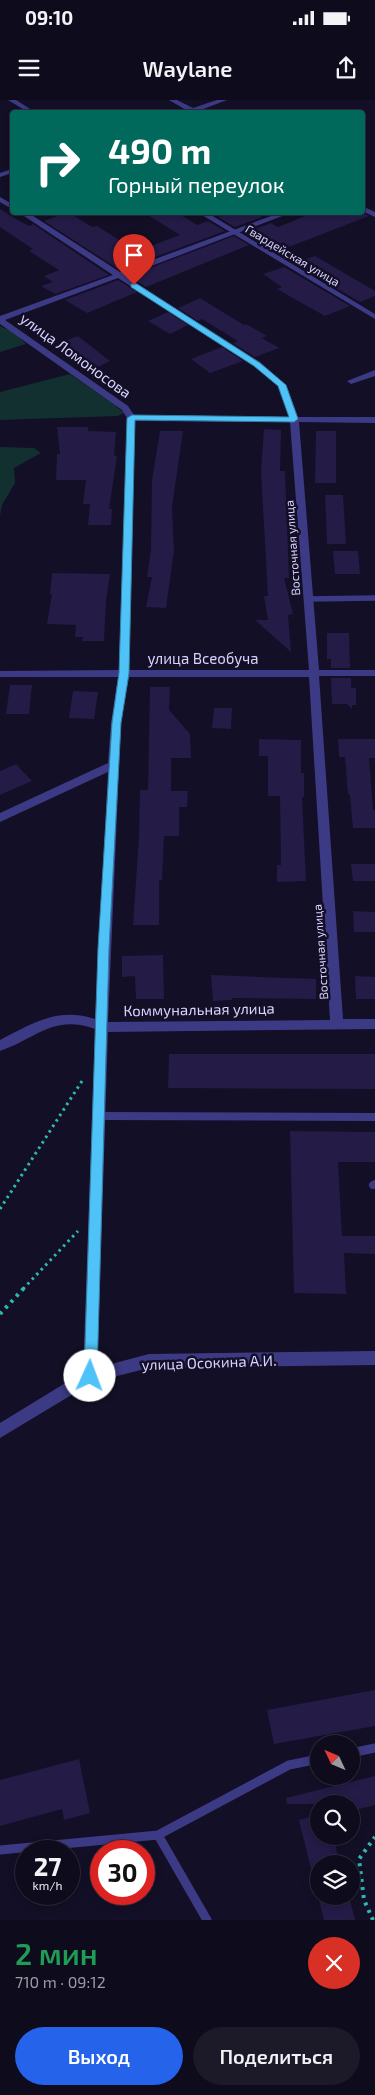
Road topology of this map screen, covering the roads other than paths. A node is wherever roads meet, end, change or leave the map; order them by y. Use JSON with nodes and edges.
{"nodes":[{"id":1,"x":11,"y":100,"type":"edge"},
{"id":2,"x":172,"y":100,"type":"edge"},
{"id":3,"x":224,"y":100,"type":"edge"},
{"id":4,"x":28,"y":110,"type":"edge"},
{"id":5,"x":189,"y":110,"type":"edge"},
{"id":6,"x":197,"y":110,"type":"edge"},
{"id":7,"x":26,"y":215,"type":"edge"},
{"id":8,"x":205,"y":215,"type":"edge"},
{"id":9,"x":283,"y":215,"type":"edge"},
{"id":10,"x":236,"y":234,"type":"junction"},
{"id":11,"x":119,"y":275,"type":"junction"},
{"id":12,"x":375,"y":317,"type":"edge"},
{"id":13,"x":0,"y":319,"type":"edge"},
{"id":14,"x":375,"y":373,"type":"edge"},
{"id":15,"x":351,"y":381,"type":"dead end"},
{"id":16,"x":132,"y":418,"type":"junction"},
{"id":17,"x":294,"y":419,"type":"junction"},
{"id":18,"x":375,"y":420,"type":"edge"},
{"id":19,"x":375,"y":598,"type":"edge"},
{"id":20,"x":308,"y":599,"type":"junction"},
{"id":21,"x":124,"y":673,"type":"junction"},
{"id":22,"x":314,"y":673,"type":"junction"},
{"id":23,"x":375,"y":673,"type":"edge"},
{"id":24,"x":0,"y":674,"type":"edge"},
{"id":25,"x":114,"y":765,"type":"junction"},
{"id":26,"x":0,"y":818,"type":"edge"},
{"id":27,"x":337,"y":1024,"type":"junction"},
{"id":28,"x":375,"y":1024,"type":"edge"},
{"id":29,"x":102,"y":1027,"type":"junction"},
{"id":30,"x":0,"y":1046,"type":"edge"},
{"id":31,"x":99,"y":1116,"type":"junction"},
{"id":32,"x":375,"y":1118,"type":"edge"},
{"id":33,"x":375,"y":1358,"type":"edge"},
{"id":34,"x":90,"y":1376,"type":"junction"},
{"id":35,"x":0,"y":1431,"type":"edge"},
{"id":36,"x":375,"y":1748,"type":"edge"},
{"id":37,"x":360,"y":1751,"type":"edge"},
{"id":38,"x":310,"y":1761,"type":"edge"},
{"id":39,"x":158,"y":1835,"type":"junction"},
{"id":40,"x":0,"y":1850,"type":"edge"},
{"id":41,"x":207,"y":1920,"type":"edge"}],
"edges":[{"from":1,"to":4,"type":"street"},
{"from":2,"to":5,"type":"street"},
{"from":3,"to":6,"type":"street"},
{"from":7,"to":11,"type":"street","name":"Восточная улица"},
{"from":8,"to":10,"type":"street","name":"Гвардейская улица"},
{"from":9,"to":10,"type":"street"},
{"from":10,"to":11,"type":"street"},
{"from":10,"to":12,"type":"street","name":"Гвардейская улица"},
{"from":11,"to":13,"type":"street"},
{"from":11,"to":17,"type":"street","name":"Восточная улица"},
{"from":13,"to":16,"type":"street","name":"улица Ломоносова"},
{"from":14,"to":15,"type":"street"},
{"from":16,"to":17,"type":"street"},
{"from":16,"to":21,"type":"street","name":"улица Ломоносова"},
{"from":17,"to":18,"type":"street"},
{"from":17,"to":20,"type":"street","name":"Восточная улица"},
{"from":19,"to":20,"type":"lane"},
{"from":20,"to":22,"type":"street","name":"Восточная улица"},
{"from":21,"to":22,"type":"street","name":"улица Всеобуча"},
{"from":21,"to":24,"type":"street","name":"улица Всеобуча"},
{"from":21,"to":25,"type":"street","name":"улица Ломоносова"},
{"from":22,"to":23,"type":"street","name":"улица Всеобуча"},
{"from":22,"to":27,"type":"street","name":"Восточная улица"},
{"from":25,"to":26,"type":"street"},
{"from":25,"to":29,"type":"street","name":"улица Ломоносова"},
{"from":27,"to":28,"type":"street","name":"Коммунальная улица"},
{"from":27,"to":29,"type":"street","name":"Коммунальная улица"},
{"from":29,"to":30,"type":"street","name":"Коммунальная улица"},
{"from":29,"to":31,"type":"street","name":"улица Ломоносова"},
{"from":31,"to":32,"type":"lane"},
{"from":31,"to":34,"type":"street","name":"улица Ломоносова"},
{"from":33,"to":34,"type":"street","name":"улица Осокина А.И."},
{"from":34,"to":35,"type":"street","name":"улица Осокина А.И."},
{"from":36,"to":37,"type":"lane"},
{"from":38,"to":39,"type":"lane"},
{"from":39,"to":40,"type":"lane"},
{"from":39,"to":41,"type":"lane"}]}
